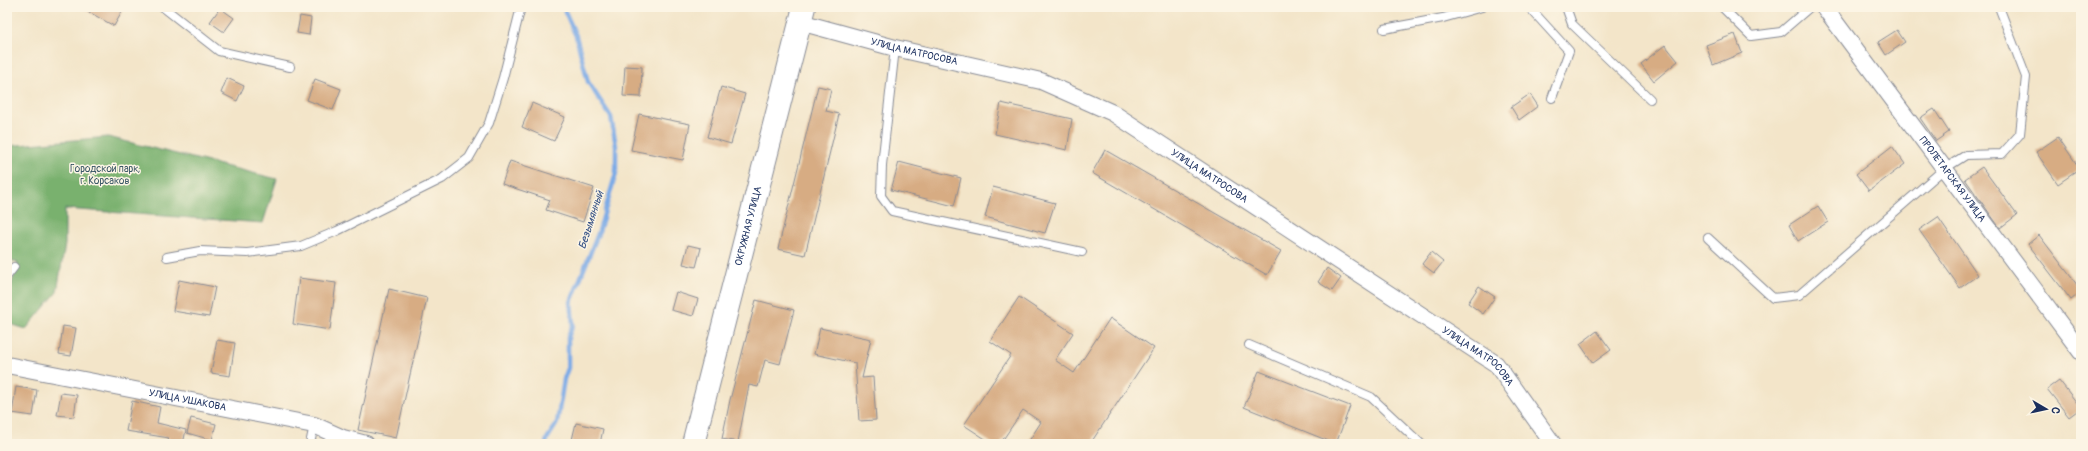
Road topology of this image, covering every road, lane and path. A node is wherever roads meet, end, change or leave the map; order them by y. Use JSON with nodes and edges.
{"nodes":[{"id":1,"x":162,"y":7,"type":"edge"},
{"id":2,"x":521,"y":7,"type":"edge"},
{"id":3,"x":1482,"y":7,"type":"edge"},
{"id":4,"x":1528,"y":7,"type":"edge"},
{"id":5,"x":1566,"y":7,"type":"edge"},
{"id":6,"x":1722,"y":7,"type":"edge"},
{"id":7,"x":1810,"y":7,"type":"edge"},
{"id":8,"x":1824,"y":7,"type":"edge"},
{"id":9,"x":1999,"y":7,"type":"edge"},
{"id":10,"x":802,"y":15,"type":"edge"},
{"id":11,"x":1384,"y":29,"type":"dead end"},
{"id":12,"x":895,"y":48,"type":"junction"},
{"id":13,"x":290,"y":68,"type":"dead end"},
{"id":14,"x":1552,"y":98,"type":"dead end"},
{"id":15,"x":1650,"y":99,"type":"dead end"},
{"id":16,"x":1944,"y":168,"type":"junction"},
{"id":17,"x":1708,"y":238,"type":"dead end"},
{"id":18,"x":1082,"y":252,"type":"dead end"},
{"id":19,"x":167,"y":257,"type":"dead end"},
{"id":20,"x":14,"y":267,"type":"dead end"},
{"id":21,"x":7,"y":276,"type":"edge"},
{"id":22,"x":1249,"y":345,"type":"dead end"},
{"id":23,"x":2081,"y":352,"type":"edge"},
{"id":24,"x":7,"y":365,"type":"edge"},
{"id":25,"x":314,"y":425,"type":"junction"},
{"id":26,"x":310,"y":444,"type":"edge"},
{"id":27,"x":366,"y":444,"type":"edge"},
{"id":28,"x":693,"y":444,"type":"edge"},
{"id":29,"x":1421,"y":444,"type":"edge"},
{"id":30,"x":1553,"y":444,"type":"edge"}],
"edges":[{"from":1,"to":13,"type":"lane"},
{"from":2,"to":19,"type":"lane"},
{"from":3,"to":11,"type":"lane"},
{"from":4,"to":14,"type":"lane"},
{"from":5,"to":15,"type":"lane"},
{"from":6,"to":7,"type":"lane"},
{"from":8,"to":16,"type":"street","name":"ПРОЛЕТАРСКАЯ УЛИЦА"},
{"from":9,"to":16,"type":"lane"},
{"from":10,"to":12,"type":"street","name":"УЛИЦА МАТРОСОВА"},
{"from":10,"to":28,"type":"main road","name":"ОКРУЖНАЯ УЛИЦА"},
{"from":12,"to":18,"type":"lane"},
{"from":12,"to":30,"type":"street","name":"УЛИЦА МАТРОСОВА"},
{"from":16,"to":17,"type":"lane"},
{"from":16,"to":23,"type":"street","name":"ПРОЛЕТАРСКАЯ УЛИЦА"},
{"from":20,"to":21,"type":"lane"},
{"from":22,"to":29,"type":"lane"},
{"from":24,"to":25,"type":"street","name":"УЛИЦА УШАКОВА"},
{"from":25,"to":26,"type":"lane"},
{"from":25,"to":27,"type":"street","name":"УЛИЦА УШАКОВА"}]}
